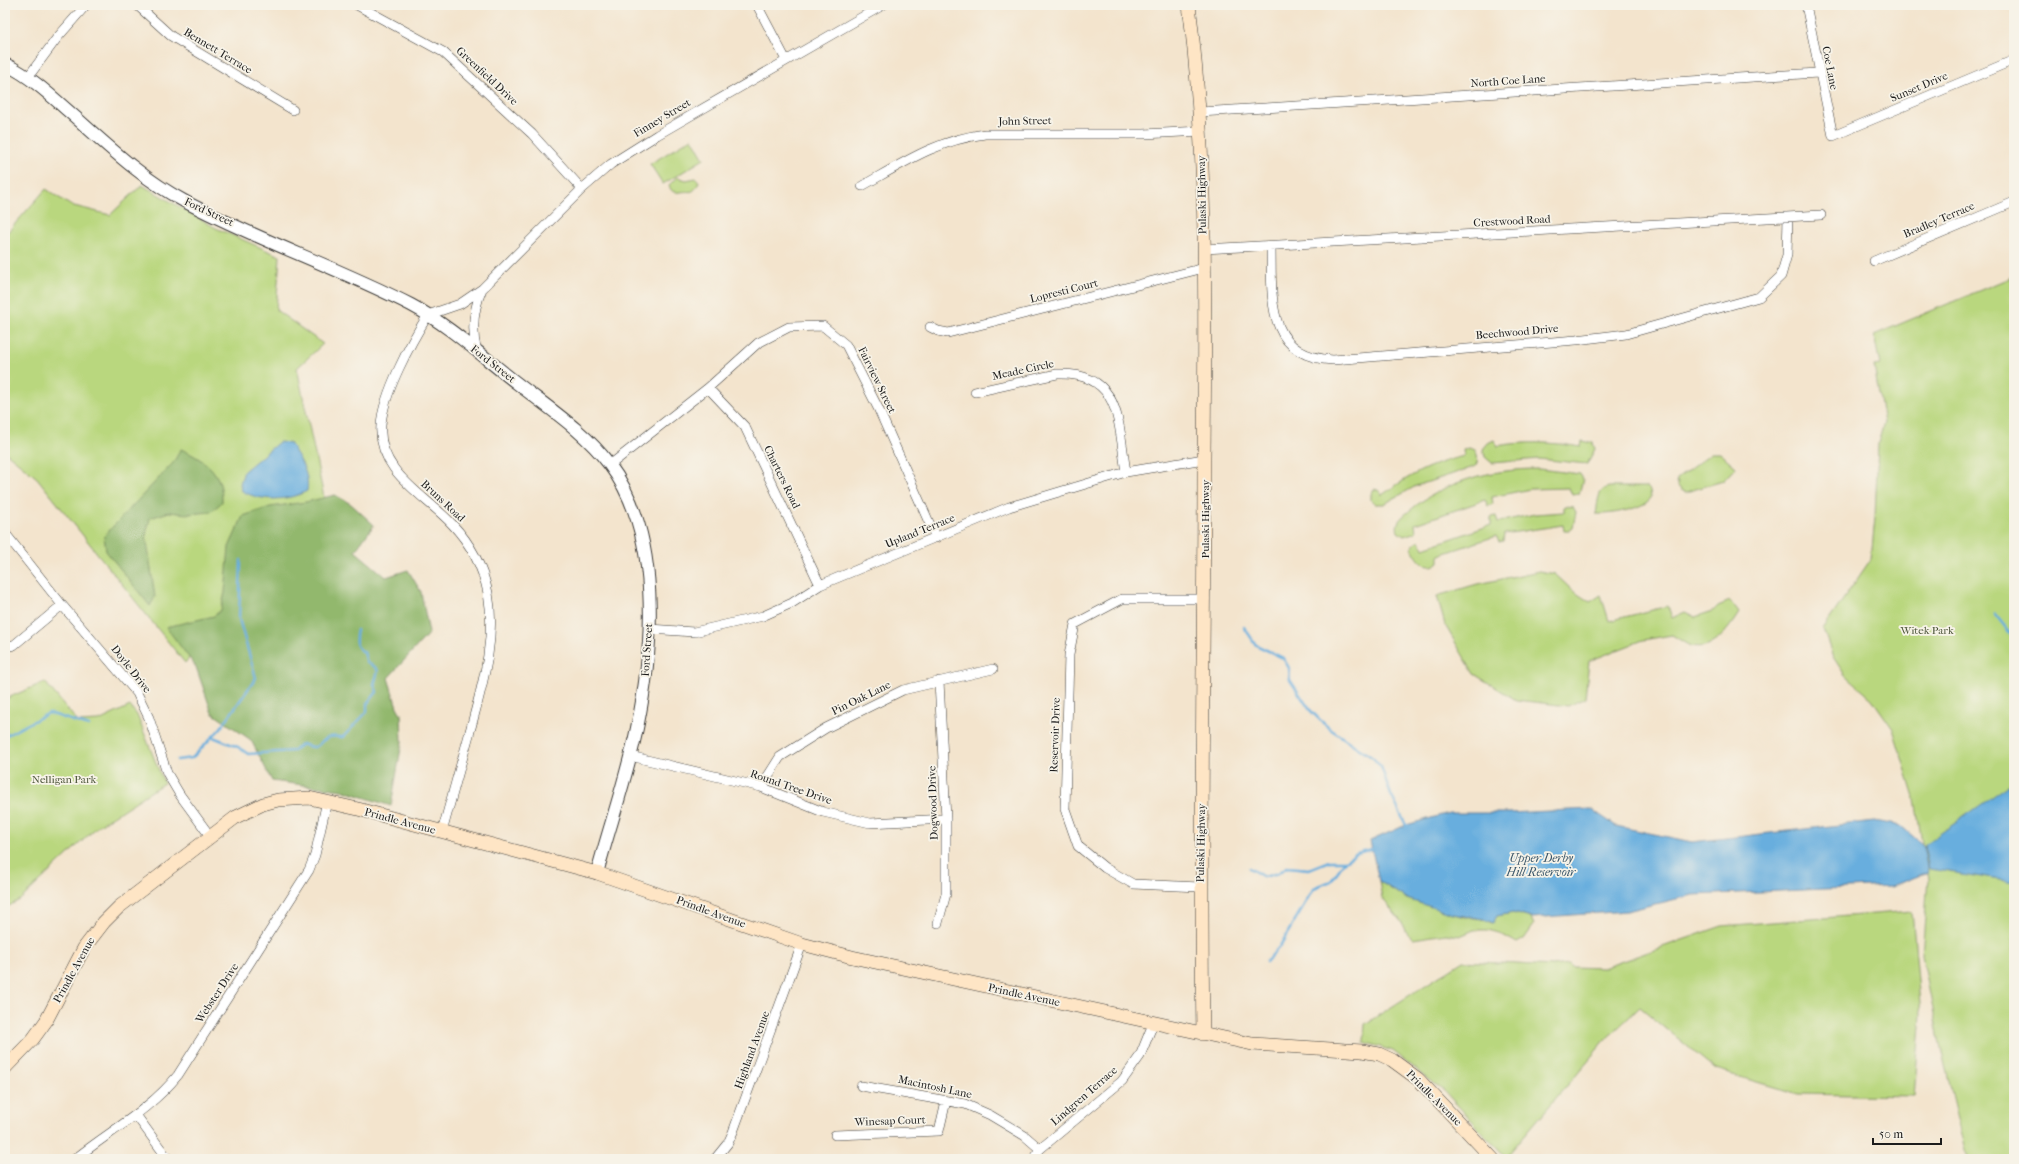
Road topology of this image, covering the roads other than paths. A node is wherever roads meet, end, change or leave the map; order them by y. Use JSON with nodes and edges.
{"nodes":[{"id":1,"x":86,"y":5,"type":"edge"},
{"id":2,"x":137,"y":5,"type":"edge"},
{"id":3,"x":357,"y":5,"type":"edge"},
{"id":4,"x":757,"y":5,"type":"edge"},
{"id":5,"x":883,"y":5,"type":"edge"},
{"id":6,"x":1188,"y":5,"type":"edge"},
{"id":7,"x":1808,"y":6,"type":"edge"},
{"id":8,"x":786,"y":60,"type":"junction"},
{"id":9,"x":2014,"y":60,"type":"edge"},
{"id":10,"x":5,"y":64,"type":"edge"},
{"id":11,"x":1818,"y":73,"type":"junction"},
{"id":12,"x":28,"y":77,"type":"junction"},
{"id":13,"x":293,"y":110,"type":"dead end"},
{"id":14,"x":1200,"y":112,"type":"junction"},
{"id":15,"x":1201,"y":131,"type":"junction"},
{"id":16,"x":1833,"y":136,"type":"joint"},
{"id":17,"x":862,"y":186,"type":"dead end"},
{"id":18,"x":582,"y":189,"type":"junction"},
{"id":19,"x":2014,"y":202,"type":"edge"},
{"id":20,"x":1821,"y":215,"type":"dead end"},
{"id":21,"x":1788,"y":217,"type":"junction"},
{"id":22,"x":1271,"y":246,"type":"junction"},
{"id":23,"x":1204,"y":249,"type":"junction"},
{"id":24,"x":1874,"y":260,"type":"dead end"},
{"id":25,"x":1204,"y":268,"type":"junction"},
{"id":26,"x":482,"y":289,"type":"junction"},
{"id":27,"x":428,"y":315,"type":"junction"},
{"id":28,"x":930,"y":327,"type":"dead end"},
{"id":29,"x":477,"y":352,"type":"junction"},
{"id":30,"x":708,"y":388,"type":"junction"},
{"id":31,"x":975,"y":392,"type":"dead end"},
{"id":32,"x":1204,"y":459,"type":"junction"},
{"id":33,"x":610,"y":465,"type":"junction"},
{"id":34,"x":1126,"y":472,"type":"junction"},
{"id":35,"x":5,"y":533,"type":"edge"},
{"id":36,"x":936,"y":538,"type":"junction"},
{"id":37,"x":820,"y":585,"type":"junction"},
{"id":38,"x":1205,"y":599,"type":"junction"},
{"id":39,"x":62,"y":605,"type":"junction"},
{"id":40,"x":649,"y":629,"type":"junction"},
{"id":41,"x":5,"y":647,"type":"edge"},
{"id":42,"x":993,"y":669,"type":"dead end"},
{"id":43,"x":939,"y":681,"type":"junction"},
{"id":44,"x":630,"y":756,"type":"junction"},
{"id":45,"x":761,"y":787,"type":"junction"},
{"id":46,"x":327,"y":801,"type":"junction"},
{"id":47,"x":946,"y":819,"type":"junction"},
{"id":48,"x":442,"y":832,"type":"junction"},
{"id":49,"x":210,"y":836,"type":"junction"},
{"id":50,"x":597,"y":873,"type":"junction"},
{"id":51,"x":1200,"y":887,"type":"junction"},
{"id":52,"x":938,"y":923,"type":"dead end"},
{"id":53,"x":802,"y":944,"type":"junction"},
{"id":54,"x":1153,"y":1024,"type":"junction"},
{"id":55,"x":1203,"y":1034,"type":"junction"},
{"id":56,"x":5,"y":1068,"type":"edge"},
{"id":57,"x":862,"y":1086,"type":"dead end"},
{"id":58,"x":946,"y":1101,"type":"junction"},
{"id":59,"x":136,"y":1115,"type":"junction"},
{"id":60,"x":836,"y":1134,"type":"dead end"},
{"id":61,"x":1040,"y":1149,"type":"junction"},
{"id":62,"x":75,"y":1159,"type":"edge"},
{"id":63,"x":168,"y":1159,"type":"edge"},
{"id":64,"x":715,"y":1159,"type":"edge"},
{"id":65,"x":1033,"y":1159,"type":"edge"},
{"id":66,"x":1493,"y":1159,"type":"edge"}],
"edges":[{"from":1,"to":12,"type":"street"},
{"from":2,"to":13,"type":"street","name":"Bennett Terrace"},
{"from":3,"to":18,"type":"street","name":"Greenfield Drive"},
{"from":4,"to":8,"type":"street"},
{"from":5,"to":8,"type":"street","name":"Finney Street"},
{"from":6,"to":14,"type":"main road","name":"Pulaski Highway"},
{"from":7,"to":11,"type":"street","name":"Coe Lane"},
{"from":8,"to":18,"type":"street","name":"Finney Street"},
{"from":9,"to":16,"type":"street","name":"Sunset Drive"},
{"from":10,"to":12,"type":"street","name":"Ford Street"},
{"from":11,"to":14,"type":"street","name":"North Coe Lane"},
{"from":11,"to":16,"type":"street","name":"Coe Lane"},
{"from":12,"to":27,"type":"street","name":"Ford Street"},
{"from":14,"to":15,"type":"main road","name":"Pulaski Highway"},
{"from":15,"to":17,"type":"street","name":"John Street"},
{"from":15,"to":23,"type":"main road","name":"Pulaski Highway"},
{"from":18,"to":26,"type":"street","name":"Finney Street"},
{"from":19,"to":24,"type":"street","name":"Bradley Terrace"},
{"from":20,"to":21,"type":"street","name":"Crestwood Road"},
{"from":21,"to":22,"type":"street","name":"Crestwood Road"},
{"from":21,"to":22,"type":"street","name":"Beechwood Drive"},
{"from":22,"to":23,"type":"street","name":"Crestwood Road"},
{"from":23,"to":25,"type":"main road","name":"Pulaski Highway"},
{"from":25,"to":28,"type":"street","name":"Lopresti Court"},
{"from":25,"to":32,"type":"main road","name":"Pulaski Highway"},
{"from":26,"to":27,"type":"street","name":"Finney Street"},
{"from":26,"to":29,"type":"street","name":"Finney Street"},
{"from":27,"to":29,"type":"street","name":"Ford Street"},
{"from":27,"to":48,"type":"street","name":"Bruns Road"},
{"from":29,"to":33,"type":"street","name":"Ford Street"},
{"from":30,"to":33,"type":"street","name":"Fairview Street"},
{"from":30,"to":36,"type":"street","name":"Fairview Street"},
{"from":30,"to":37,"type":"street","name":"Charters Road"},
{"from":31,"to":34,"type":"street","name":"Meade Circle"},
{"from":32,"to":34,"type":"street","name":"Upland Terrace"},
{"from":32,"to":38,"type":"main road","name":"Pulaski Highway"},
{"from":33,"to":40,"type":"street","name":"Ford Street"},
{"from":34,"to":36,"type":"street","name":"Upland Terrace"},
{"from":35,"to":39,"type":"street","name":"Doyle Drive"},
{"from":36,"to":37,"type":"street","name":"Upland Terrace"},
{"from":37,"to":40,"type":"street","name":"Upland Terrace"},
{"from":38,"to":51,"type":"main road","name":"Pulaski Highway"},
{"from":38,"to":51,"type":"street","name":"Reservoir Drive"},
{"from":39,"to":41,"type":"street"},
{"from":39,"to":49,"type":"street","name":"Doyle Drive"},
{"from":40,"to":44,"type":"street","name":"Ford Street"},
{"from":42,"to":43,"type":"street","name":"Pin Oak Lane"},
{"from":43,"to":45,"type":"street","name":"Pin Oak Lane"},
{"from":43,"to":47,"type":"street","name":"Dogwood Drive"},
{"from":44,"to":45,"type":"street","name":"Round Tree Drive"},
{"from":44,"to":50,"type":"street","name":"Ford Street"},
{"from":45,"to":47,"type":"street","name":"Round Tree Drive"},
{"from":46,"to":48,"type":"main road","name":"Prindle Avenue"},
{"from":46,"to":49,"type":"main road","name":"Prindle Avenue"},
{"from":46,"to":59,"type":"street","name":"Webster Drive"},
{"from":47,"to":52,"type":"street","name":"Dogwood Drive"},
{"from":48,"to":50,"type":"main road","name":"Prindle Avenue"},
{"from":49,"to":56,"type":"main road","name":"Prindle Avenue"},
{"from":50,"to":53,"type":"main road","name":"Prindle Avenue"},
{"from":51,"to":55,"type":"main road","name":"Pulaski Highway"},
{"from":53,"to":54,"type":"main road","name":"Prindle Avenue"},
{"from":53,"to":64,"type":"street","name":"Highland Avenue"},
{"from":54,"to":55,"type":"main road","name":"Prindle Avenue"},
{"from":54,"to":61,"type":"street","name":"Lindgren Terrace"},
{"from":55,"to":66,"type":"main road","name":"Prindle Avenue"},
{"from":57,"to":58,"type":"street","name":"Macintosh Lane"},
{"from":58,"to":60,"type":"street","name":"Winesap Court"},
{"from":58,"to":61,"type":"street","name":"Macintosh Lane"},
{"from":59,"to":62,"type":"street","name":"Webster Drive"},
{"from":59,"to":63,"type":"street"},
{"from":61,"to":65,"type":"street","name":"Lindgren Terrace"}]}
